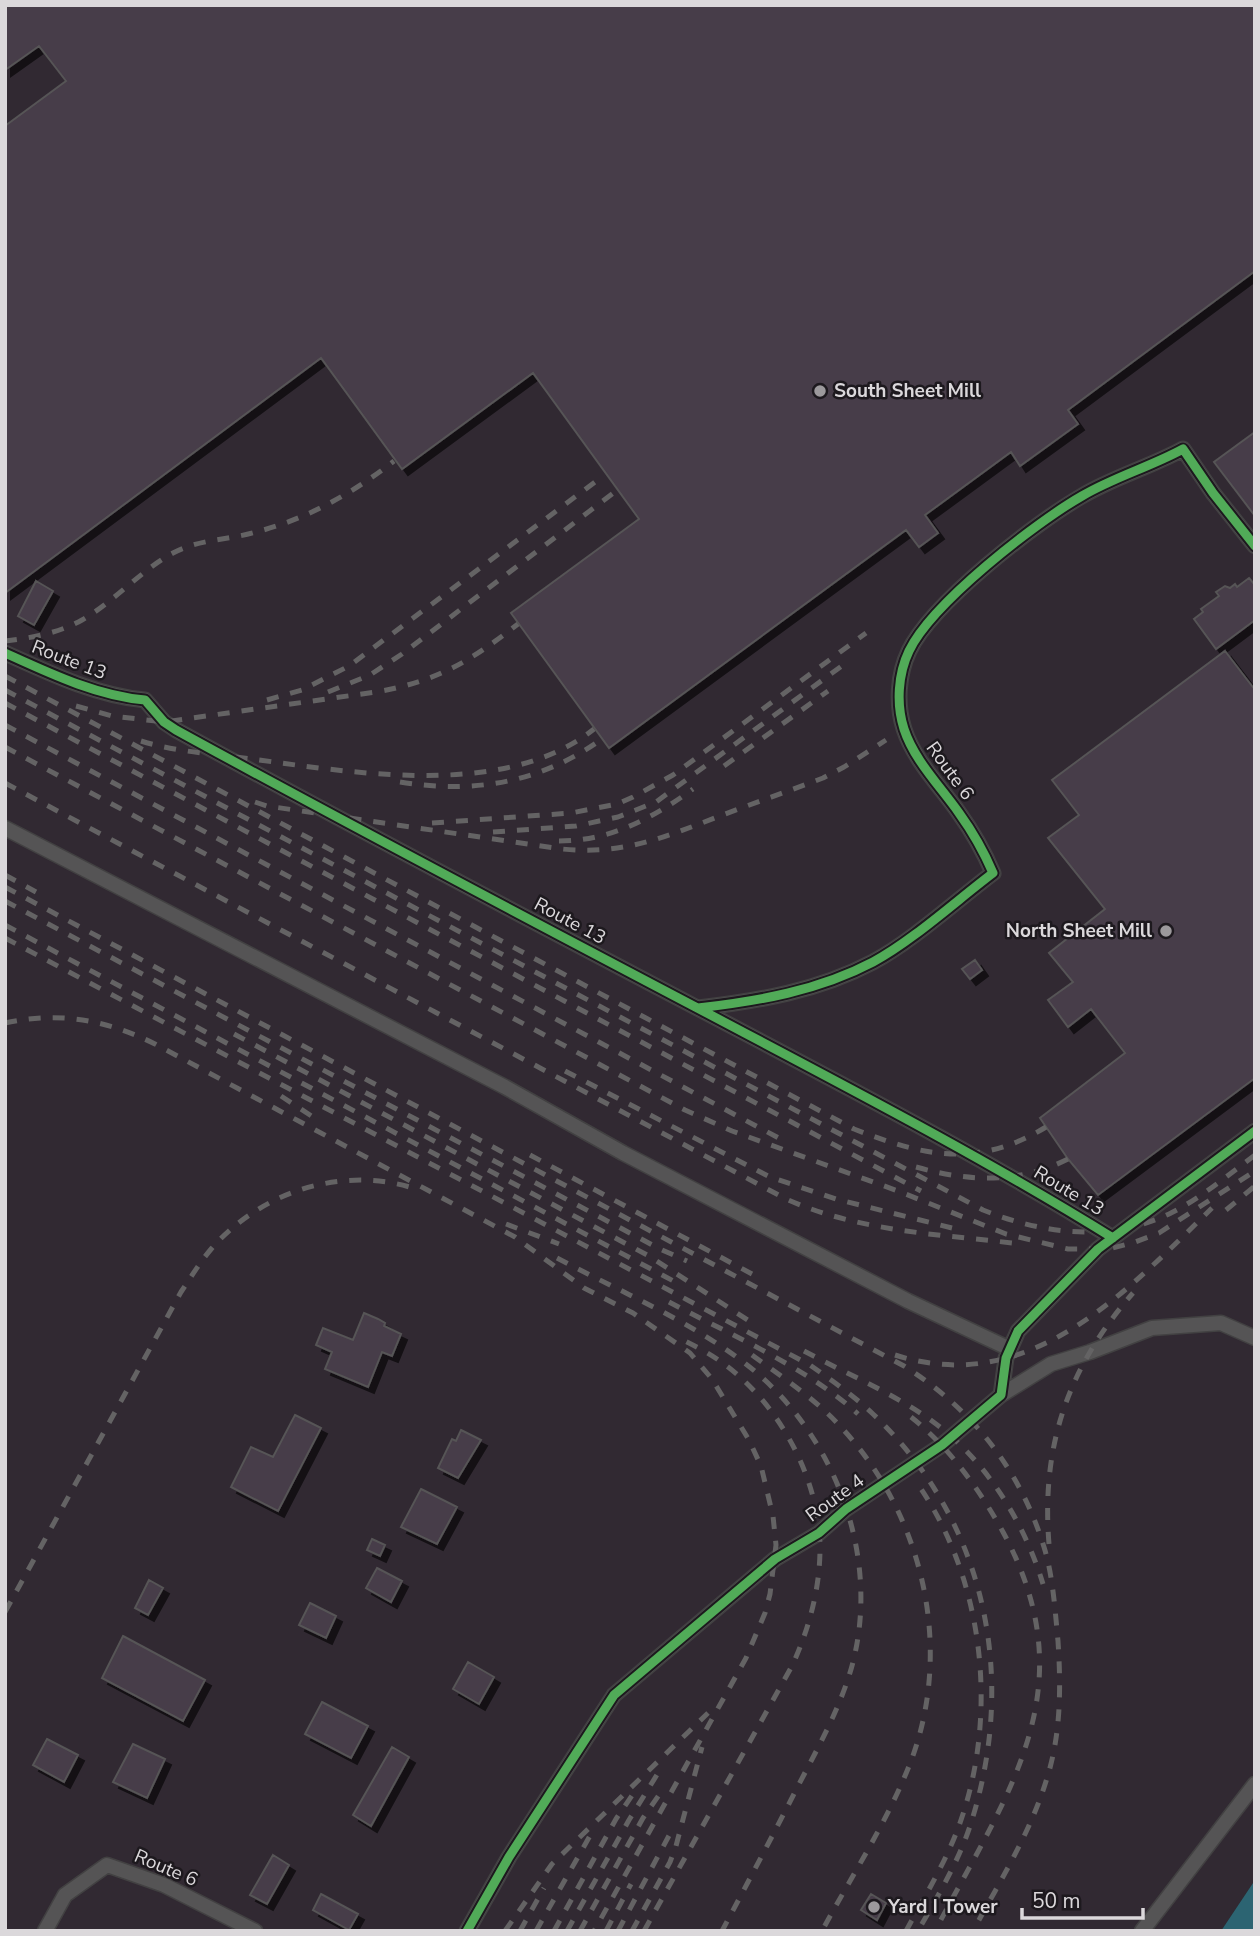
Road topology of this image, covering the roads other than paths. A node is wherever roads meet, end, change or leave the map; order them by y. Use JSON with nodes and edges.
{"nodes":[{"id":1,"x":1255,"y":546,"type":"edge"},
{"id":2,"x":5,"y":653,"type":"edge"},
{"id":3,"x":5,"y":828,"type":"edge"},
{"id":4,"x":698,"y":1008,"type":"junction"},
{"id":5,"x":1255,"y":1131,"type":"edge"},
{"id":6,"x":1113,"y":1238,"type":"junction"},
{"id":7,"x":1255,"y":1338,"type":"edge"},
{"id":8,"x":1010,"y":1349,"type":"junction"},
{"id":9,"x":1001,"y":1395,"type":"junction"},
{"id":10,"x":1255,"y":1784,"type":"edge"},
{"id":11,"x":464,"y":1929,"type":"edge"},
{"id":12,"x":45,"y":1931,"type":"edge"},
{"id":13,"x":255,"y":1931,"type":"edge"},
{"id":14,"x":1142,"y":1931,"type":"edge"}],
"edges":[{"from":1,"to":4,"type":"street","name":"Route 6"},
{"from":2,"to":4,"type":"street","name":"Route 13"},
{"from":3,"to":8,"type":"street"},
{"from":4,"to":6,"type":"street","name":"Route 13"},
{"from":5,"to":6,"type":"street"},
{"from":6,"to":8,"type":"street"},
{"from":7,"to":9,"type":"street","name":"Route 4"},
{"from":8,"to":9,"type":"street"},
{"from":9,"to":11,"type":"street","name":"Route 4"},
{"from":10,"to":14,"type":"street"},
{"from":12,"to":13,"type":"street","name":"Route 6"}]}
